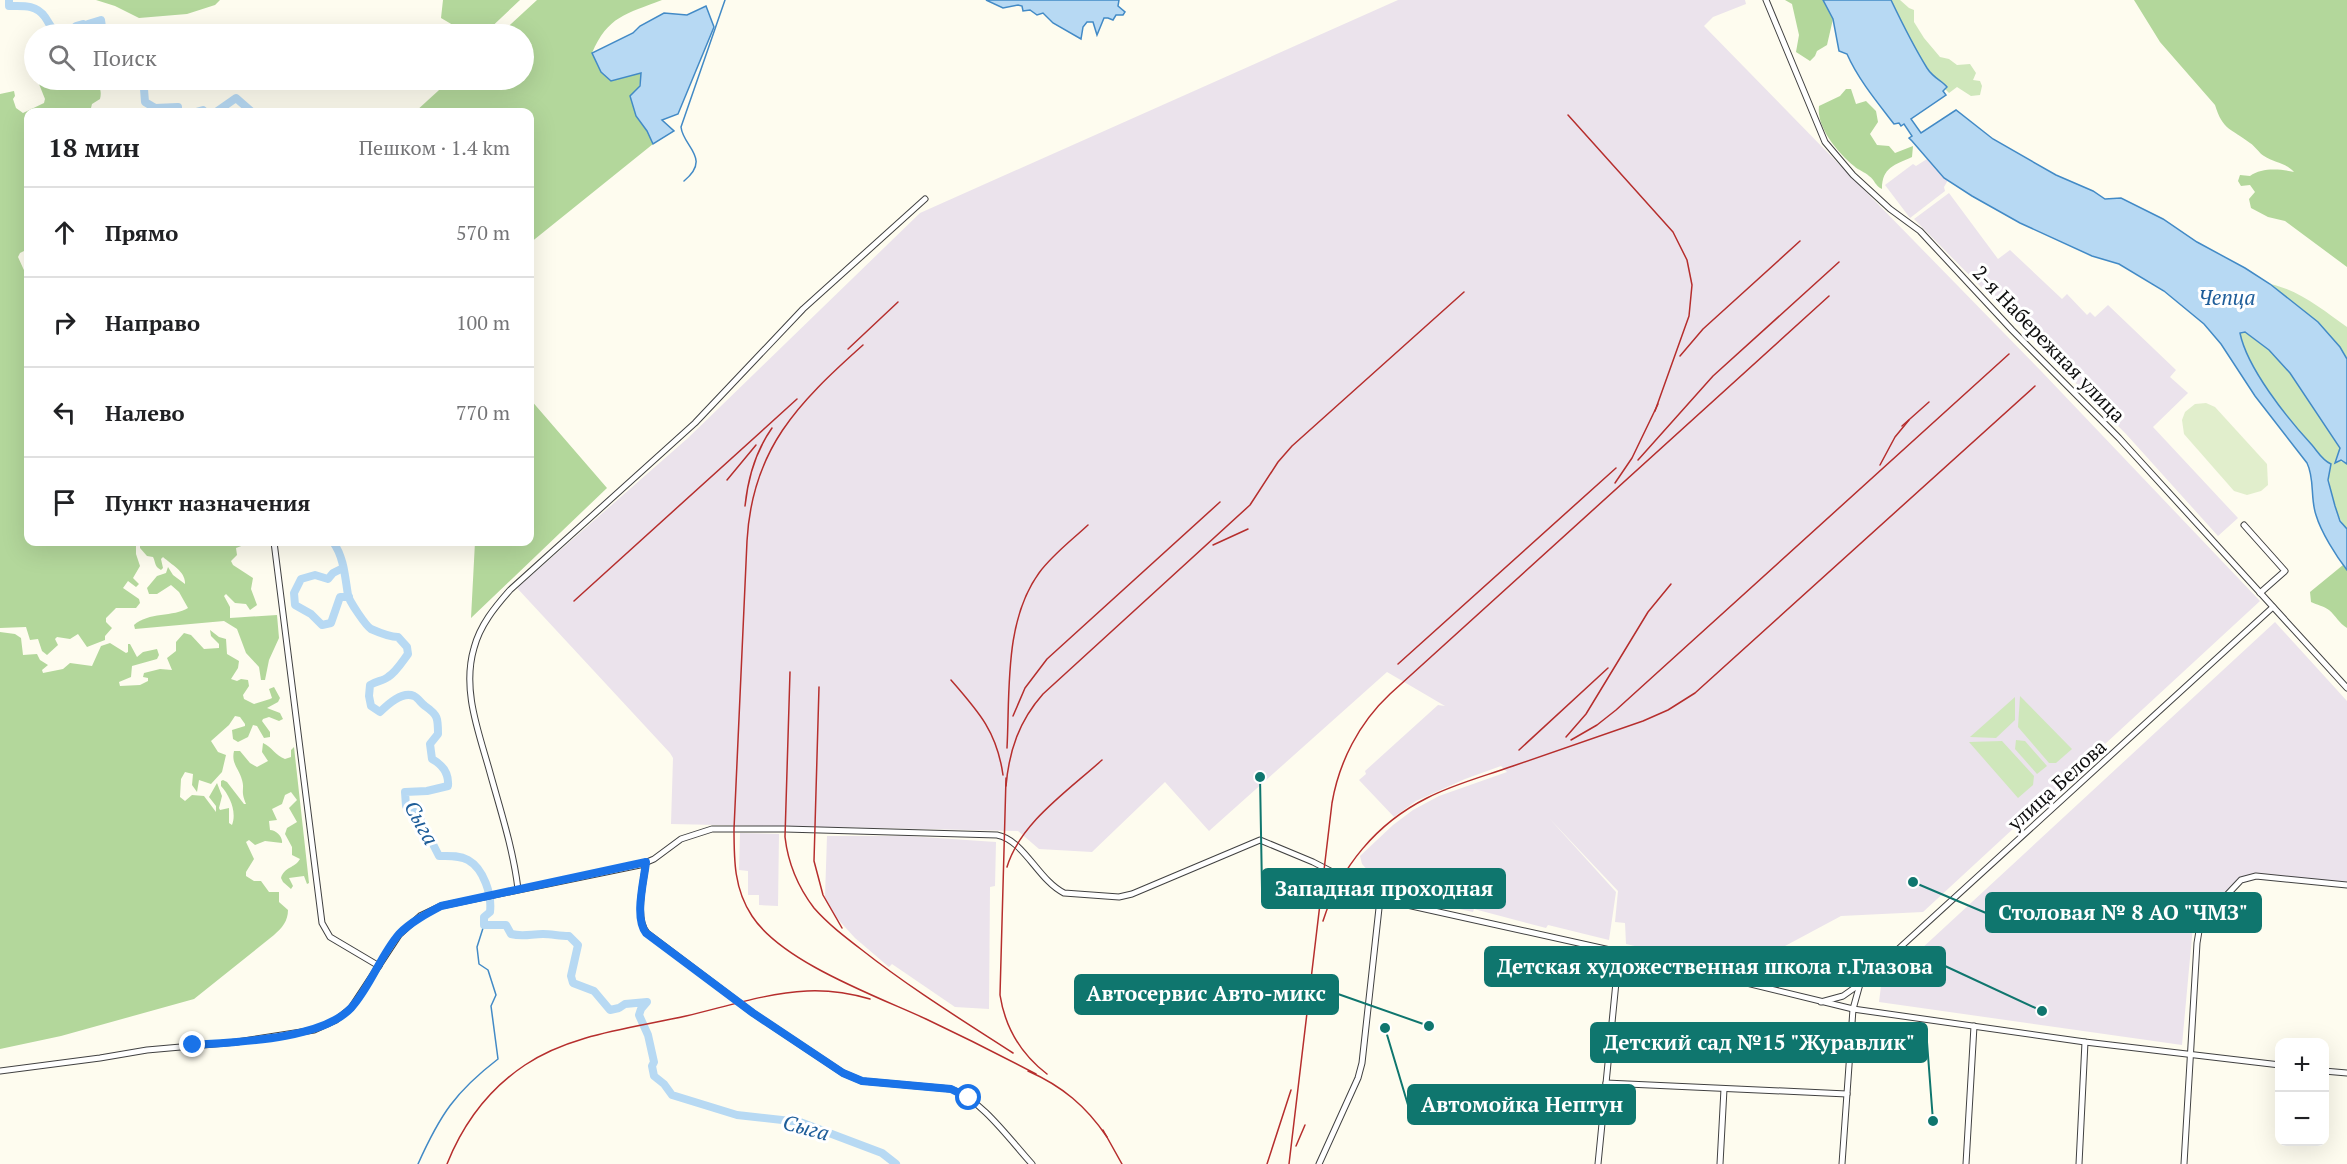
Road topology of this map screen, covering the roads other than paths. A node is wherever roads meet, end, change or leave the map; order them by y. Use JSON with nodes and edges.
{"nodes":[{"id":1,"x":1766,"y":0,"type":"edge"},
{"id":2,"x":925,"y":199,"type":"dead end"},
{"id":3,"x":2244,"y":525,"type":"dead end"},
{"id":4,"x":275,"y":546,"type":"edge"},
{"id":5,"x":2260,"y":593,"type":"junction"},
{"id":6,"x":2273,"y":607,"type":"junction"},
{"id":7,"x":2347,"y":688,"type":"edge"},
{"id":8,"x":646,"y":862,"type":"junction"},
{"id":9,"x":2347,"y":885,"type":"edge"},
{"id":10,"x":518,"y":889,"type":"junction"},
{"id":11,"x":1380,"y":899,"type":"junction"},
{"id":12,"x":1619,"y":952,"type":"junction"},
{"id":13,"x":379,"y":966,"type":"junction"},
{"id":14,"x":1860,"y":984,"type":"junction"},
{"id":15,"x":1818,"y":1002,"type":"junction"},
{"id":16,"x":1854,"y":1009,"type":"junction"},
{"id":17,"x":1974,"y":1026,"type":"junction"},
{"id":18,"x":2085,"y":1042,"type":"junction"},
{"id":19,"x":2189,"y":1054,"type":"junction"},
{"id":20,"x":2275,"y":1064,"type":"edge"},
{"id":21,"x":0,"y":1071,"type":"edge"},
{"id":22,"x":2329,"y":1071,"type":"edge"},
{"id":23,"x":2347,"y":1073,"type":"edge"},
{"id":24,"x":1606,"y":1083,"type":"junction"},
{"id":25,"x":1724,"y":1089,"type":"junction"},
{"id":26,"x":1847,"y":1094,"type":"junction"},
{"id":27,"x":1032,"y":1164,"type":"edge"},
{"id":28,"x":1319,"y":1164,"type":"edge"},
{"id":29,"x":1598,"y":1164,"type":"edge"},
{"id":30,"x":1720,"y":1164,"type":"edge"},
{"id":31,"x":1842,"y":1164,"type":"edge"},
{"id":32,"x":1966,"y":1164,"type":"edge"},
{"id":33,"x":2079,"y":1164,"type":"edge"},
{"id":34,"x":2184,"y":1164,"type":"edge"}],
"edges":[{"from":1,"to":5,"type":"street","name":"2-я Набережная улица"},
{"from":2,"to":10,"type":"street"},
{"from":3,"to":5,"type":"street"},
{"from":4,"to":13,"type":"street"},
{"from":5,"to":6,"type":"street","name":"2-я Набережная улица"},
{"from":6,"to":7,"type":"street","name":"2-я Набережная улица"},
{"from":6,"to":14,"type":"street","name":"улица Белова"},
{"from":8,"to":10,"type":"street"},
{"from":8,"to":11,"type":"street"},
{"from":8,"to":27,"type":"street"},
{"from":9,"to":19,"type":"street"},
{"from":10,"to":13,"type":"street"},
{"from":11,"to":12,"type":"street"},
{"from":11,"to":28,"type":"street"},
{"from":12,"to":15,"type":"street"},
{"from":12,"to":24,"type":"street"},
{"from":13,"to":21,"type":"street"},
{"from":14,"to":15,"type":"street","name":"улица Белова"},
{"from":14,"to":16,"type":"street"},
{"from":15,"to":16,"type":"street"},
{"from":16,"to":17,"type":"street"},
{"from":16,"to":26,"type":"street"},
{"from":17,"to":18,"type":"street"},
{"from":17,"to":32,"type":"street"},
{"from":18,"to":19,"type":"street"},
{"from":18,"to":33,"type":"street"},
{"from":19,"to":20,"type":"street"},
{"from":19,"to":34,"type":"street"},
{"from":22,"to":23,"type":"street"},
{"from":24,"to":25,"type":"street"},
{"from":24,"to":29,"type":"street"},
{"from":25,"to":26,"type":"street"},
{"from":25,"to":30,"type":"street"},
{"from":26,"to":31,"type":"street"}]}
